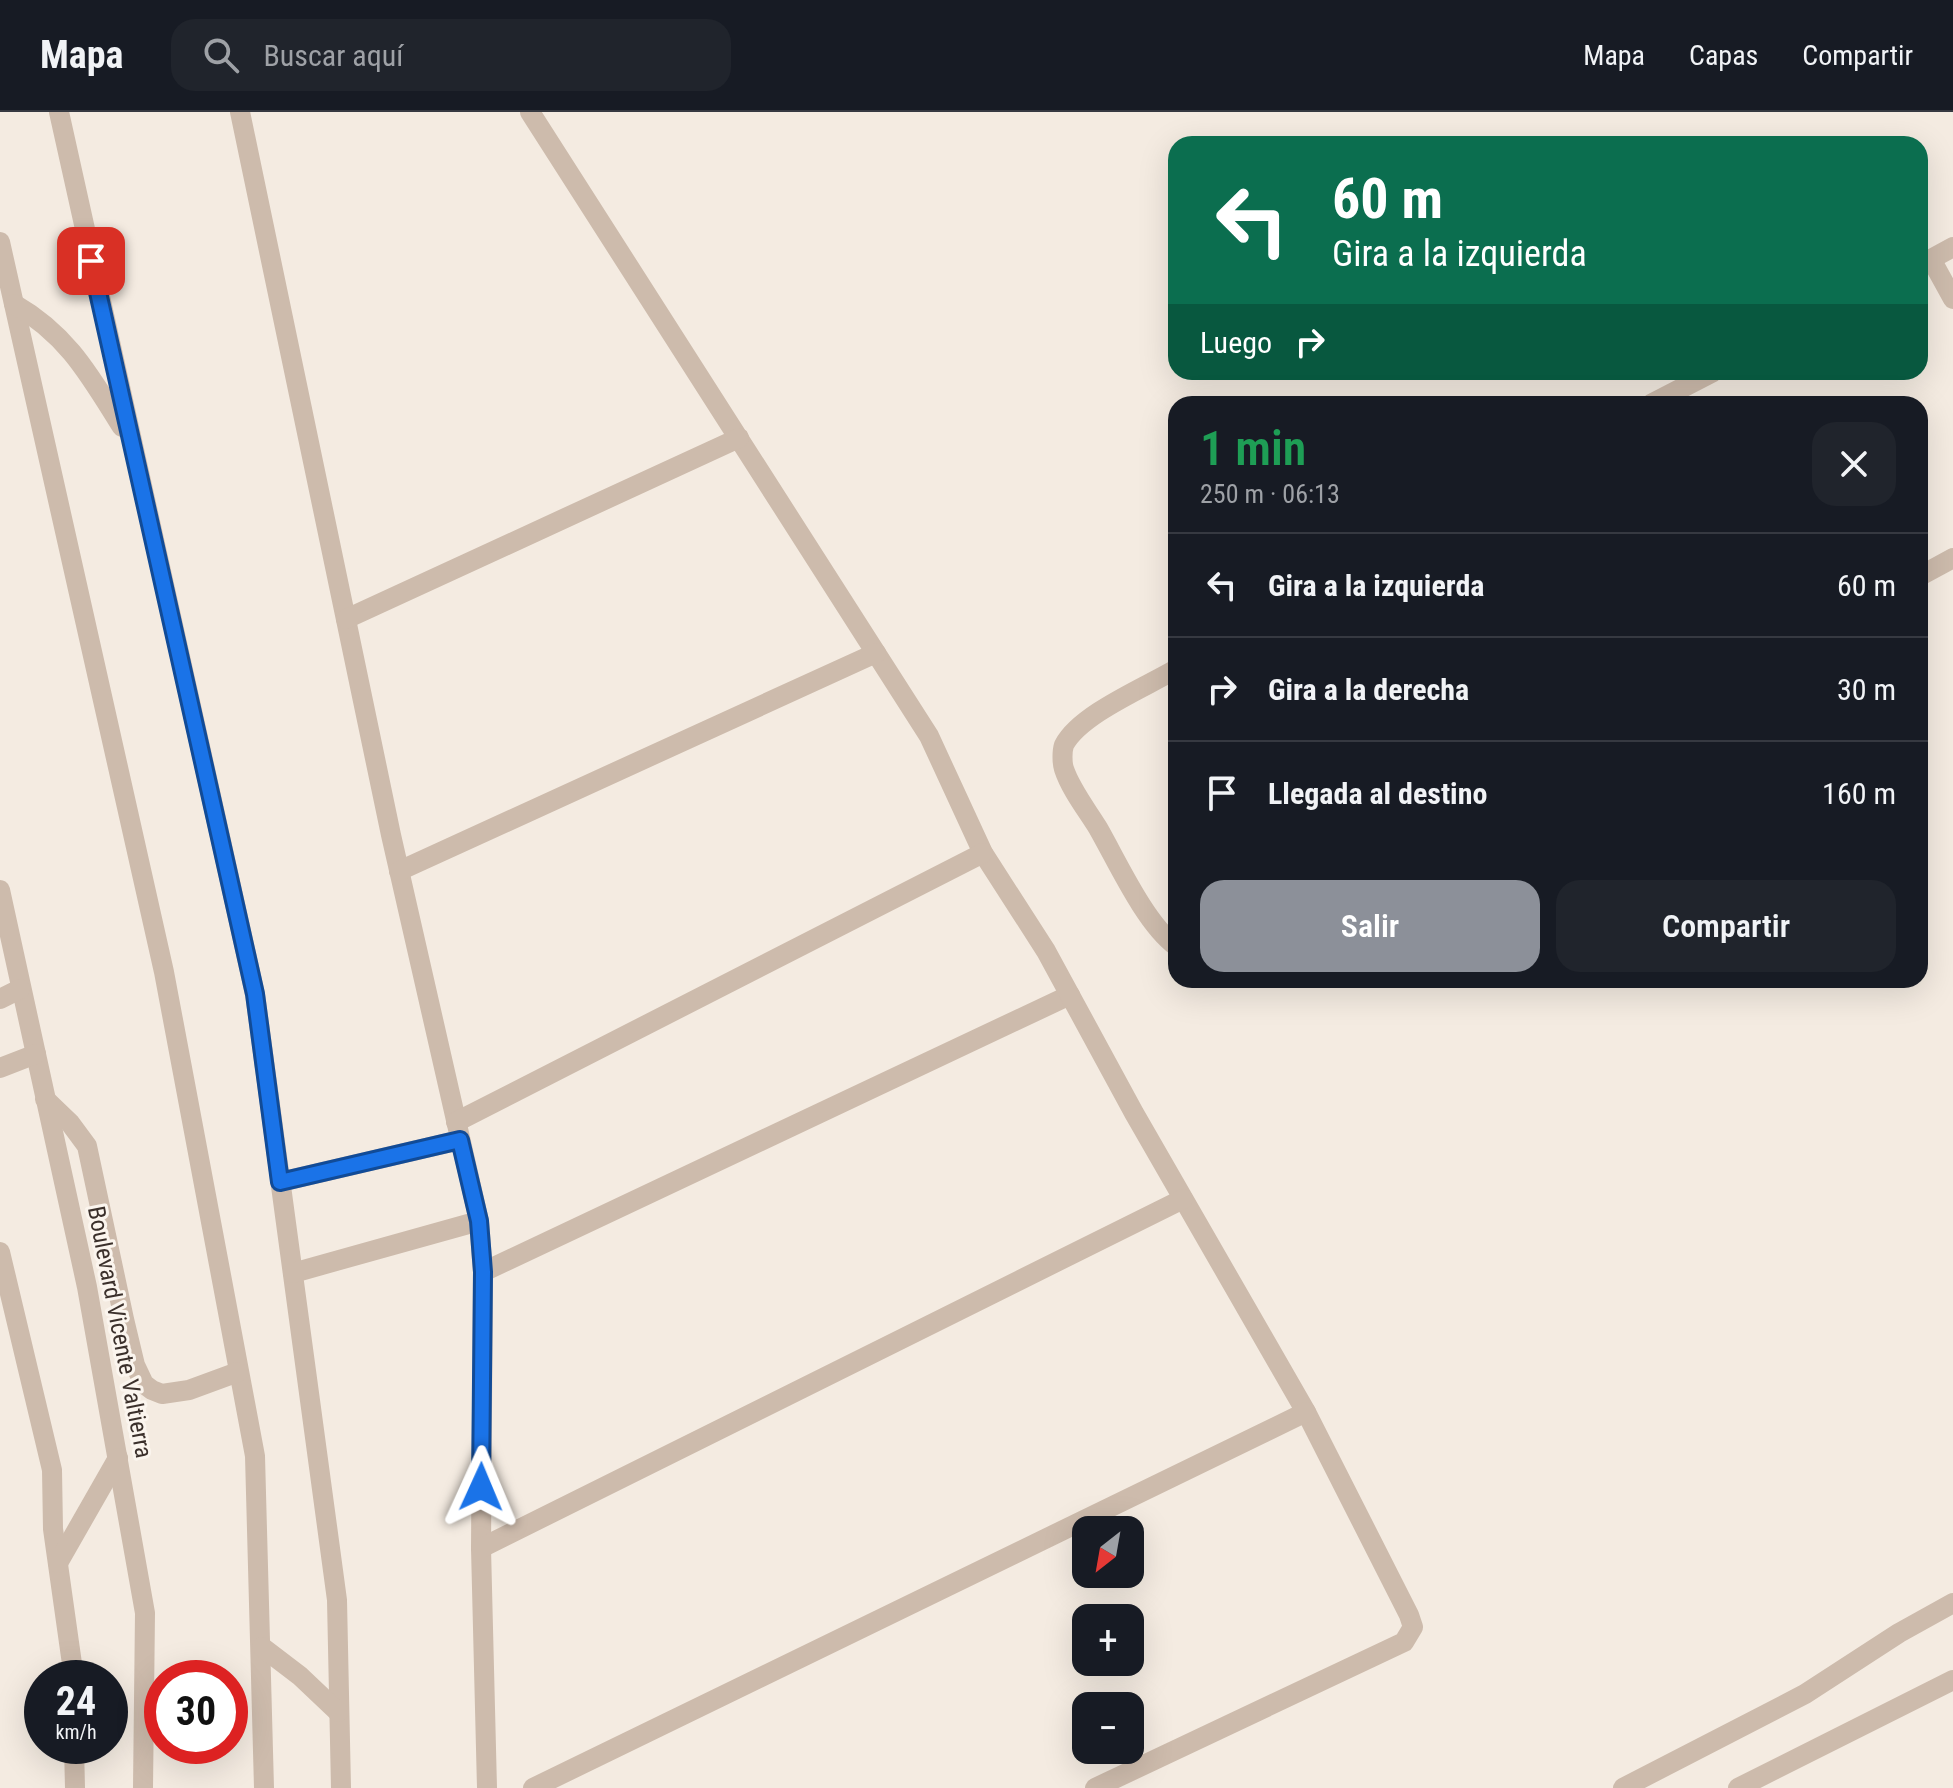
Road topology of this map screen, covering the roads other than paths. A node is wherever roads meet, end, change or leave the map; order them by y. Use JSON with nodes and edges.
{"nodes":[{"id":1,"x":59,"y":112,"type":"edge"},
{"id":2,"x":240,"y":112,"type":"edge"},
{"id":3,"x":530,"y":112,"type":"edge"},
{"id":4,"x":0,"y":242,"type":"edge"},
{"id":5,"x":1953,"y":247,"type":"edge"},
{"id":6,"x":1928,"y":261,"type":"edge"},
{"id":7,"x":1928,"y":265,"type":"edge"},
{"id":8,"x":1953,"y":299,"type":"edge"},
{"id":9,"x":14,"y":304,"type":"junction"},
{"id":10,"x":1698,"y":380,"type":"edge"},
{"id":11,"x":1666,"y":396,"type":"edge"},
{"id":12,"x":739,"y":438,"type":"junction"},
{"id":13,"x":131,"y":441,"type":"junction"},
{"id":14,"x":1953,"y":558,"type":"edge"},
{"id":15,"x":1928,"y":572,"type":"edge"},
{"id":16,"x":346,"y":619,"type":"junction"},
{"id":17,"x":876,"y":653,"type":"junction"},
{"id":18,"x":1168,"y":674,"type":"edge"},
{"id":19,"x":983,"y":853,"type":"junction"},
{"id":20,"x":399,"y":871,"type":"junction"},
{"id":21,"x":0,"y":890,"type":"edge"},
{"id":22,"x":1168,"y":940,"type":"edge"},
{"id":23,"x":20,"y":989,"type":"junction"},
{"id":24,"x":1070,"y":995,"type":"junction"},
{"id":25,"x":0,"y":999,"type":"edge"},
{"id":26,"x":36,"y":1054,"type":"junction"},
{"id":27,"x":0,"y":1068,"type":"edge"},
{"id":28,"x":45,"y":1099,"type":"junction"},
{"id":29,"x":458,"y":1131,"type":"junction"},
{"id":30,"x":280,"y":1182,"type":"junction"},
{"id":31,"x":1183,"y":1199,"type":"junction"},
{"id":32,"x":479,"y":1221,"type":"junction"},
{"id":33,"x":0,"y":1252,"type":"edge"},
{"id":34,"x":483,"y":1272,"type":"junction"},
{"id":35,"x":293,"y":1273,"type":"junction"},
{"id":36,"x":238,"y":1372,"type":"junction"},
{"id":37,"x":1306,"y":1412,"type":"junction"},
{"id":38,"x":118,"y":1458,"type":"junction"},
{"id":39,"x":481,"y":1548,"type":"junction"},
{"id":40,"x":58,"y":1563,"type":"junction"},
{"id":41,"x":1953,"y":1603,"type":"edge"},
{"id":42,"x":262,"y":1647,"type":"junction"},
{"id":43,"x":71,"y":1660,"type":"edge"},
{"id":44,"x":1953,"y":1680,"type":"edge"},
{"id":45,"x":338,"y":1712,"type":"junction"},
{"id":46,"x":74,"y":1764,"type":"edge"},
{"id":47,"x":75,"y":1788,"type":"edge"},
{"id":48,"x":143,"y":1788,"type":"edge"},
{"id":49,"x":264,"y":1788,"type":"edge"},
{"id":50,"x":341,"y":1788,"type":"edge"},
{"id":51,"x":487,"y":1788,"type":"edge"},
{"id":52,"x":533,"y":1788,"type":"edge"},
{"id":53,"x":1095,"y":1788,"type":"edge"},
{"id":54,"x":1623,"y":1788,"type":"edge"},
{"id":55,"x":1738,"y":1788,"type":"edge"}],
"edges":[{"from":1,"to":13,"type":"street"},
{"from":2,"to":16,"type":"street"},
{"from":3,"to":12,"type":"street"},
{"from":4,"to":9,"type":"street"},
{"from":5,"to":6,"type":"street"},
{"from":7,"to":8,"type":"street"},
{"from":9,"to":13,"type":"street"},
{"from":9,"to":36,"type":"street"},
{"from":10,"to":11,"type":"street"},
{"from":12,"to":16,"type":"street"},
{"from":12,"to":17,"type":"street"},
{"from":13,"to":30,"type":"street"},
{"from":14,"to":15,"type":"street"},
{"from":16,"to":20,"type":"street"},
{"from":17,"to":19,"type":"street"},
{"from":17,"to":20,"type":"street"},
{"from":18,"to":22,"type":"street"},
{"from":19,"to":24,"type":"street"},
{"from":19,"to":29,"type":"street"},
{"from":20,"to":29,"type":"street"},
{"from":21,"to":23,"type":"street","name":"Boulevard Vicente Valtierra"},
{"from":23,"to":25,"type":"street"},
{"from":23,"to":26,"type":"street","name":"Boulevard Vicente Valtierra"},
{"from":24,"to":31,"type":"street"},
{"from":24,"to":34,"type":"street"},
{"from":26,"to":27,"type":"street"},
{"from":26,"to":28,"type":"street","name":"Boulevard Vicente Valtierra"},
{"from":28,"to":36,"type":"street"},
{"from":28,"to":38,"type":"street","name":"Boulevard Vicente Valtierra"},
{"from":29,"to":30,"type":"street"},
{"from":29,"to":32,"type":"street"},
{"from":30,"to":35,"type":"street"},
{"from":31,"to":37,"type":"street"},
{"from":31,"to":39,"type":"street"},
{"from":32,"to":34,"type":"street"},
{"from":32,"to":35,"type":"street"},
{"from":33,"to":40,"type":"street"},
{"from":34,"to":39,"type":"street"},
{"from":35,"to":45,"type":"street"},
{"from":36,"to":42,"type":"street"},
{"from":37,"to":52,"type":"street"},
{"from":37,"to":53,"type":"street"},
{"from":38,"to":40,"type":"street"},
{"from":38,"to":48,"type":"street","name":"Boulevard Vicente Valtierra"},
{"from":39,"to":51,"type":"street"},
{"from":40,"to":43,"type":"street"},
{"from":41,"to":54,"type":"street"},
{"from":42,"to":45,"type":"street"},
{"from":42,"to":49,"type":"street"},
{"from":44,"to":55,"type":"street"},
{"from":45,"to":50,"type":"street"},
{"from":46,"to":47,"type":"street"}]}
